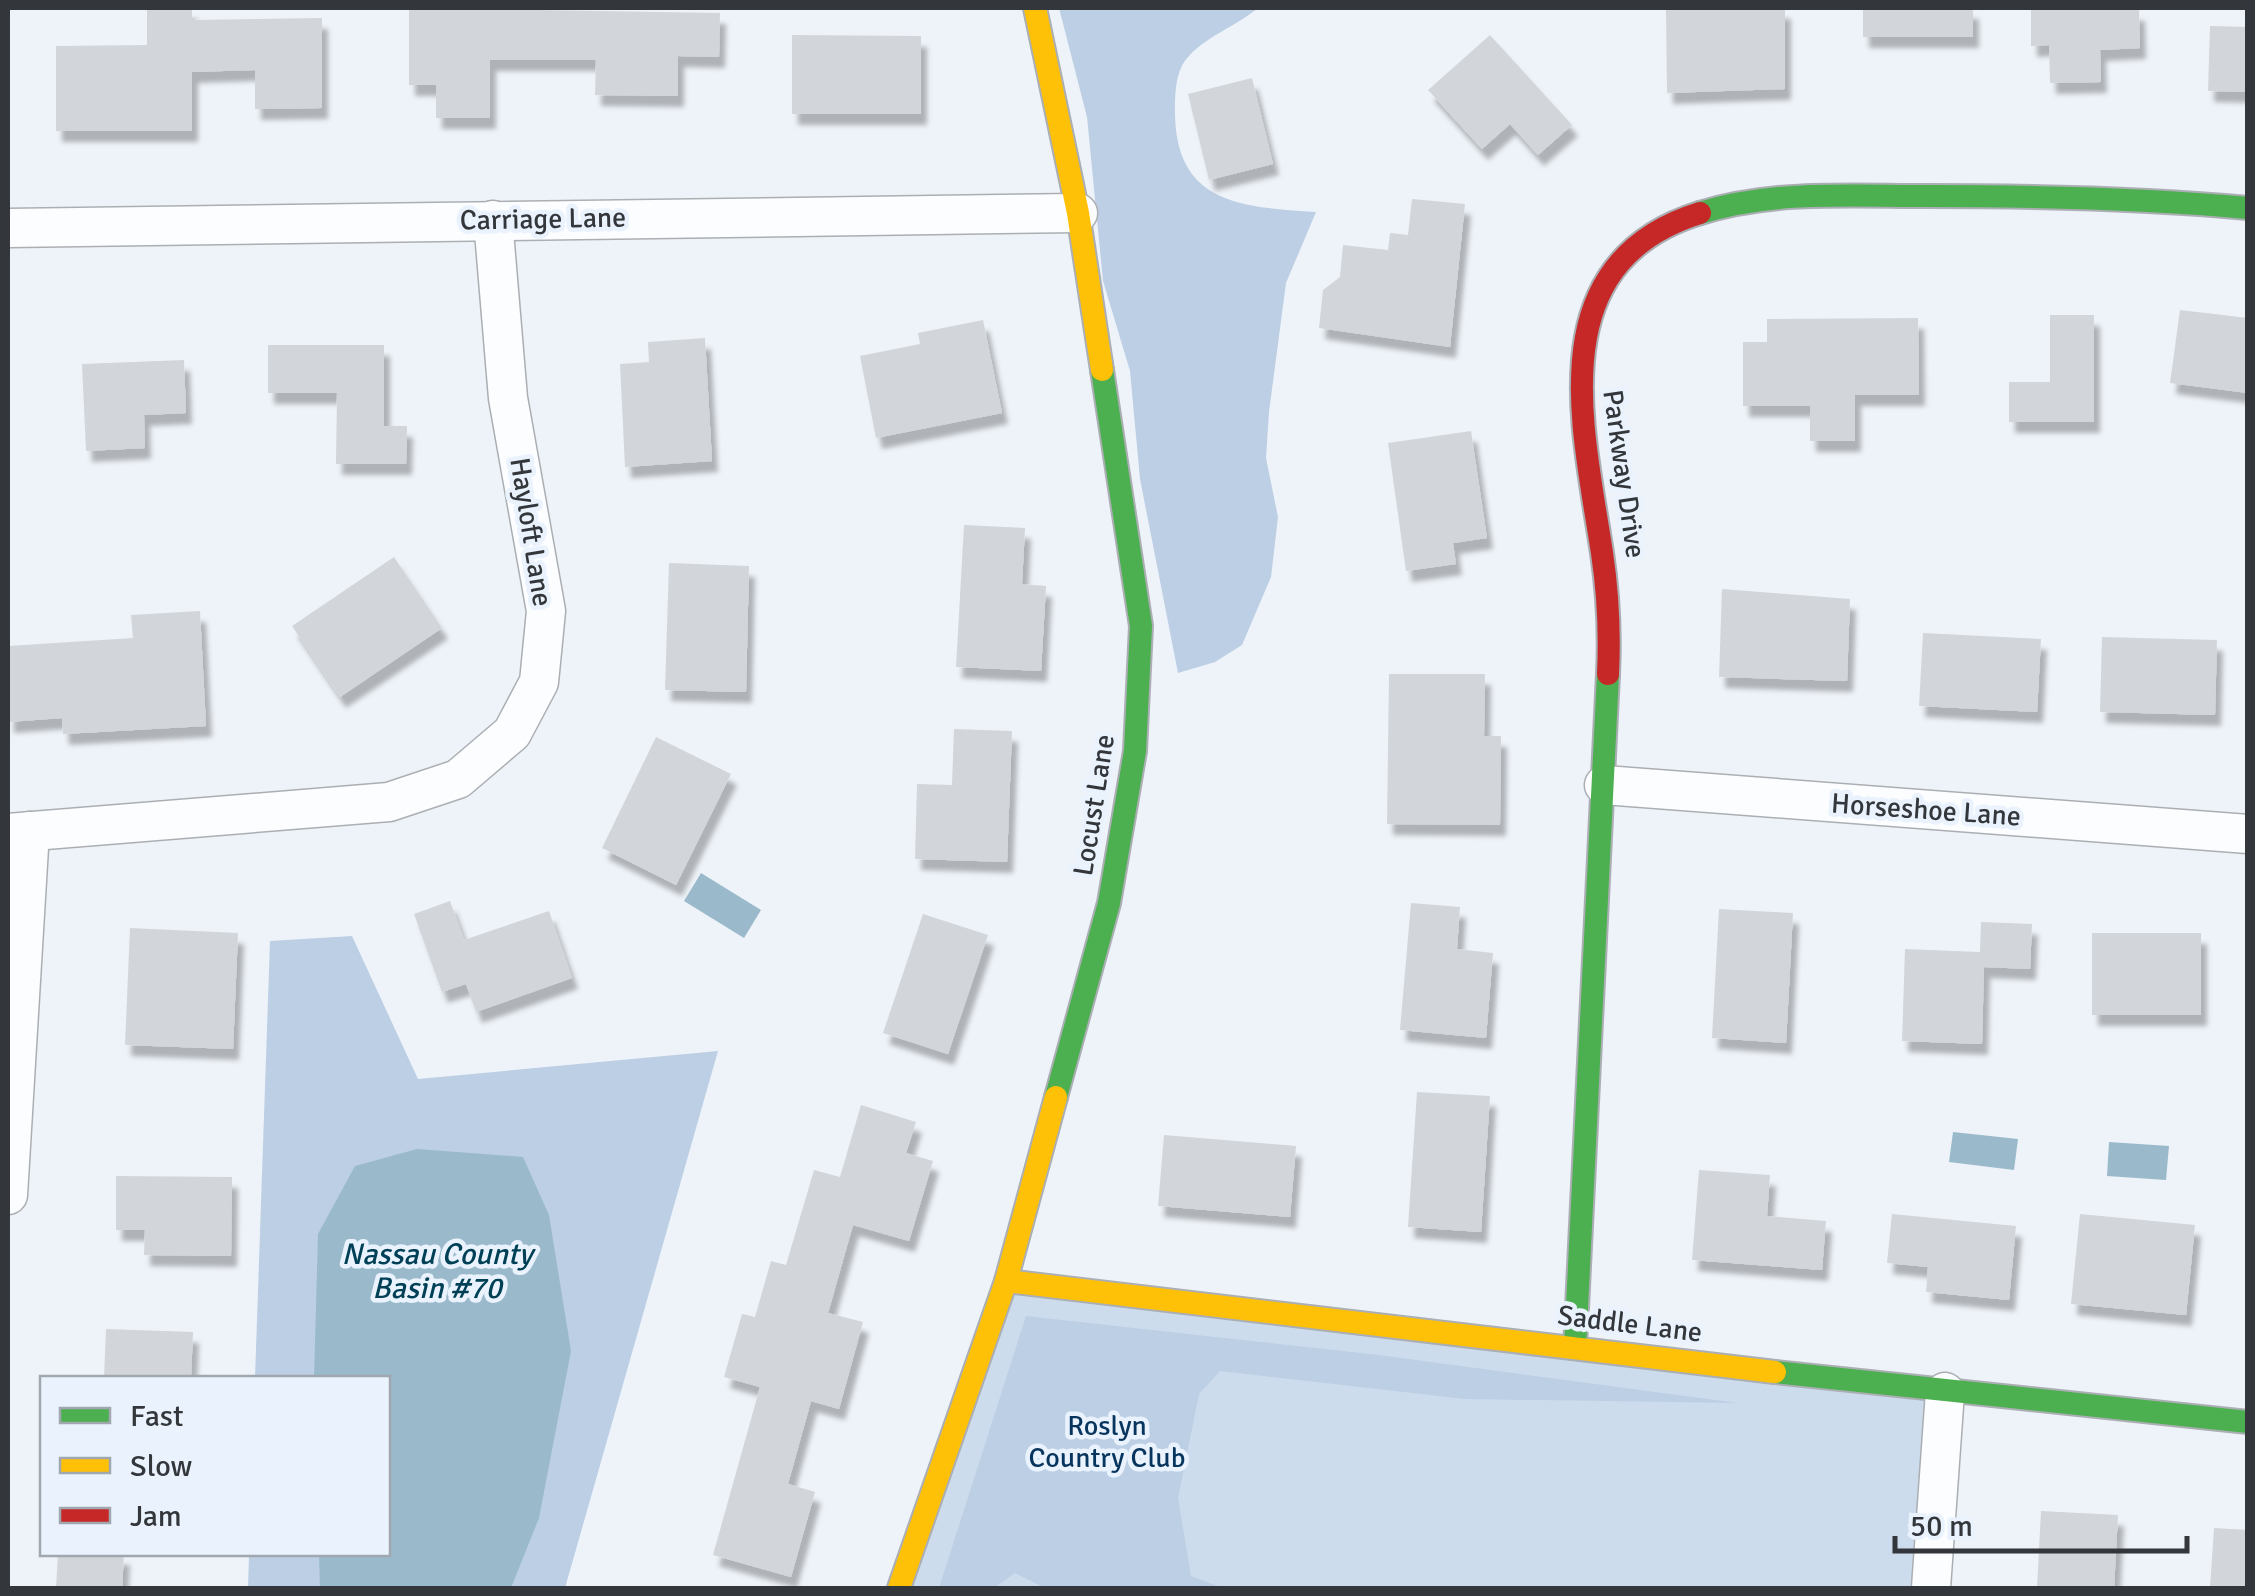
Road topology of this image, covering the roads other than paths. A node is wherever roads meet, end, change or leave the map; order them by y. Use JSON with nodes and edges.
{"nodes":[{"id":1,"x":1035,"y":8,"type":"edge"},
{"id":2,"x":2248,"y":208,"type":"edge"},
{"id":3,"x":1078,"y":214,"type":"junction"},
{"id":4,"x":493,"y":220,"type":"junction"},
{"id":5,"x":8,"y":228,"type":"edge"},
{"id":6,"x":1604,"y":785,"type":"junction"},
{"id":7,"x":19,"y":832,"type":"edge"},
{"id":8,"x":2248,"y":834,"type":"edge"},
{"id":9,"x":8,"y":1194,"type":"edge"},
{"id":10,"x":1006,"y":1281,"type":"junction"},
{"id":11,"x":1575,"y":1348,"type":"junction"},
{"id":12,"x":1945,"y":1392,"type":"junction"},
{"id":13,"x":2248,"y":1422,"type":"edge"},
{"id":14,"x":899,"y":1588,"type":"edge"},
{"id":15,"x":1931,"y":1588,"type":"edge"}],
"edges":[{"from":1,"to":3,"type":"street","name":"Locust Lane"},
{"from":2,"to":6,"type":"street","name":"Parkway Drive"},
{"from":3,"to":4,"type":"street","name":"Carriage Lane"},
{"from":3,"to":10,"type":"street","name":"Locust Lane"},
{"from":4,"to":5,"type":"street","name":"Carriage Lane"},
{"from":4,"to":7,"type":"street","name":"Hayloft Lane"},
{"from":6,"to":8,"type":"street","name":"Horseshoe Lane"},
{"from":6,"to":11,"type":"street","name":"Parkway Drive"},
{"from":7,"to":9,"type":"street"},
{"from":10,"to":11,"type":"street","name":"Saddle Lane"},
{"from":10,"to":14,"type":"street","name":"Locust Lane"},
{"from":11,"to":12,"type":"street","name":"Saddle Lane"},
{"from":12,"to":13,"type":"street","name":"Saddle Lane"},
{"from":12,"to":15,"type":"street"}]}
